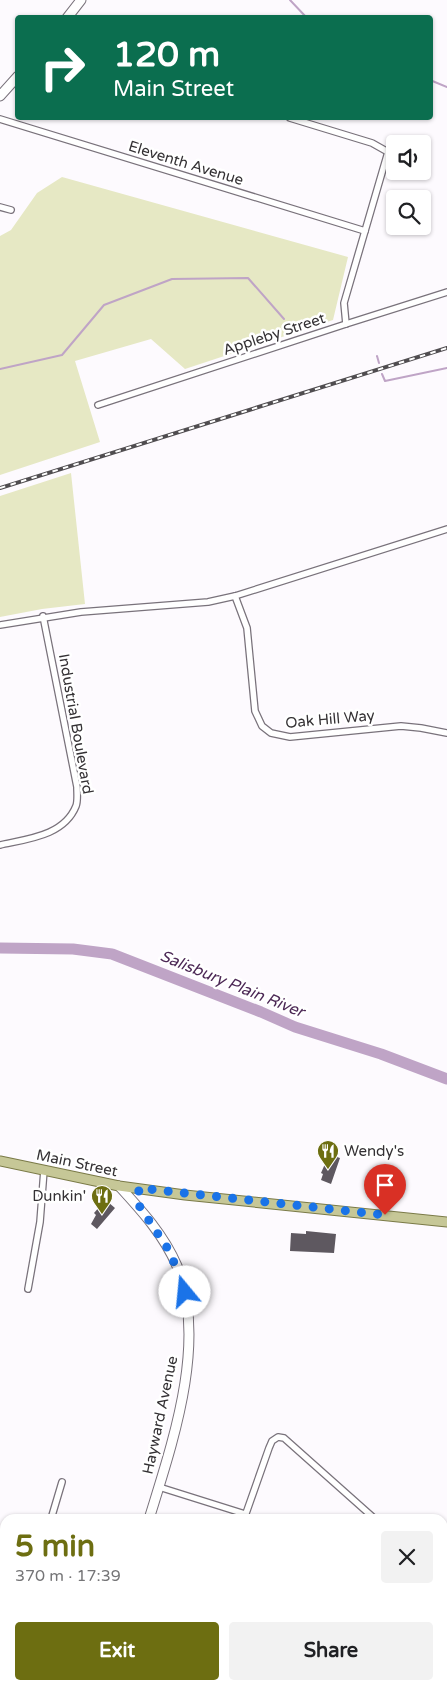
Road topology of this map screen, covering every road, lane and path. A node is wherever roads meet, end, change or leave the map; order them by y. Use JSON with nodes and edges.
{"nodes":[{"id":1,"x":82,"y":0,"type":"edge"},
{"id":2,"x":70,"y":15,"type":"edge"},
{"id":3,"x":15,"y":79,"type":"edge"},
{"id":4,"x":0,"y":96,"type":"edge"},
{"id":5,"x":0,"y":118,"type":"edge"},
{"id":6,"x":297,"y":120,"type":"edge"},
{"id":7,"x":0,"y":207,"type":"edge"},
{"id":8,"x":10,"y":210,"type":"dead end"},
{"id":9,"x":365,"y":231,"type":"junction"},
{"id":10,"x":447,"y":292,"type":"edge"},
{"id":11,"x":346,"y":324,"type":"junction"},
{"id":12,"x":98,"y":405,"type":"dead end"},
{"id":13,"x":447,"y":529,"type":"edge"},
{"id":14,"x":235,"y":596,"type":"junction"},
{"id":15,"x":43,"y":616,"type":"junction"},
{"id":16,"x":0,"y":625,"type":"edge"},
{"id":17,"x":447,"y":733,"type":"edge"},
{"id":18,"x":0,"y":845,"type":"edge"},
{"id":19,"x":0,"y":1161,"type":"edge"},
{"id":20,"x":44,"y":1170,"type":"junction"},
{"id":21,"x":119,"y":1186,"type":"junction"},
{"id":22,"x":139,"y":1188,"type":"junction"},
{"id":23,"x":140,"y":1209,"type":"junction"},
{"id":24,"x":447,"y":1222,"type":"edge"},
{"id":25,"x":28,"y":1289,"type":"dead end"},
{"id":26,"x":62,"y":1482,"type":"dead end"},
{"id":27,"x":159,"y":1487,"type":"junction"},
{"id":28,"x":52,"y":1514,"type":"edge"},
{"id":29,"x":151,"y":1514,"type":"edge"},
{"id":30,"x":239,"y":1514,"type":"edge"},
{"id":31,"x":246,"y":1514,"type":"edge"},
{"id":32,"x":369,"y":1514,"type":"edge"}],
"edges":[{"from":1,"to":2,"type":"main road"},
{"from":3,"to":4,"type":"main road"},
{"from":5,"to":9,"type":"street","name":"Eleventh Avenue"},
{"from":6,"to":9,"type":"street","name":"Appleby Street"},
{"from":7,"to":8,"type":"street"},
{"from":9,"to":11,"type":"street","name":"Appleby Street"},
{"from":10,"to":11,"type":"street"},
{"from":11,"to":12,"type":"street","name":"Appleby Street"},
{"from":13,"to":14,"type":"street"},
{"from":14,"to":15,"type":"street"},
{"from":14,"to":17,"type":"street","name":"Oak Hill Way"},
{"from":15,"to":16,"type":"street"},
{"from":15,"to":18,"type":"street","name":"Industrial Boulevard"},
{"from":19,"to":20,"type":"main road","name":"Main Street"},
{"from":20,"to":21,"type":"main road","name":"Main Street"},
{"from":20,"to":25,"type":"street"},
{"from":21,"to":22,"type":"main road","name":"Main Street"},
{"from":21,"to":23,"type":"main road","name":"Hayward Avenue"},
{"from":22,"to":23,"type":"main road"},
{"from":22,"to":24,"type":"main road","name":"Main Street"},
{"from":23,"to":27,"type":"main road","name":"Hayward Avenue"},
{"from":26,"to":28,"type":"street"},
{"from":27,"to":29,"type":"main road","name":"Hayward Avenue"},
{"from":27,"to":30,"type":"street"},
{"from":31,"to":32,"type":"street"}]}
